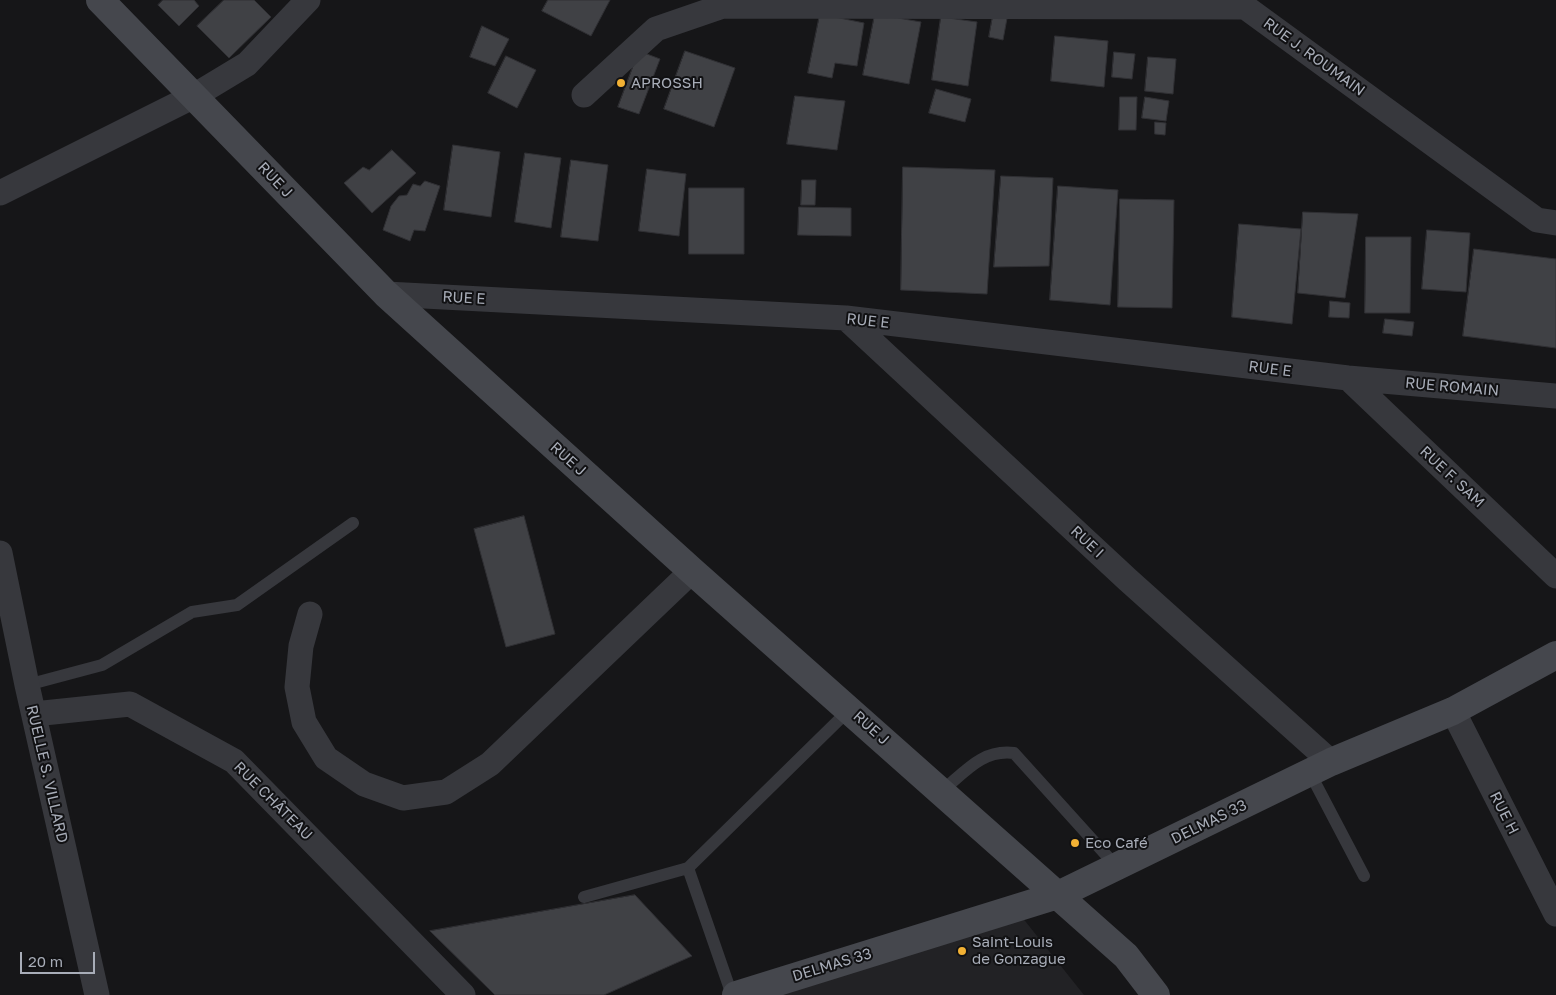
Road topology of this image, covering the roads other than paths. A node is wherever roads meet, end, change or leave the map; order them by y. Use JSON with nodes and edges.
{"nodes":[{"id":1,"x":100,"y":0,"type":"edge"},
{"id":2,"x":308,"y":0,"type":"edge"},
{"id":3,"x":726,"y":3,"type":"edge"},
{"id":4,"x":1243,"y":4,"type":"edge"},
{"id":5,"x":584,"y":95,"type":"dead end"},
{"id":6,"x":194,"y":96,"type":"junction"},
{"id":7,"x":0,"y":193,"type":"edge"},
{"id":8,"x":1556,"y":223,"type":"edge"},
{"id":9,"x":386,"y":294,"type":"junction"},
{"id":10,"x":846,"y":318,"type":"junction"},
{"id":11,"x":1348,"y":378,"type":"junction"},
{"id":12,"x":1556,"y":396,"type":"edge"},
{"id":13,"x":353,"y":523,"type":"dead end"},
{"id":14,"x":0,"y":553,"type":"edge"},
{"id":15,"x":692,"y":572,"type":"junction"},
{"id":16,"x":1556,"y":576,"type":"edge"},
{"id":17,"x":310,"y":614,"type":"dead end"},
{"id":18,"x":1556,"y":655,"type":"edge"},
{"id":19,"x":26,"y":685,"type":"junction"},
{"id":20,"x":850,"y":709,"type":"junction"},
{"id":21,"x":1452,"y":711,"type":"junction"},
{"id":22,"x":34,"y":714,"type":"junction"},
{"id":23,"x":1321,"y":768,"type":"junction"},
{"id":24,"x":942,"y":792,"type":"junction"},
{"id":25,"x":1116,"y":866,"type":"junction"},
{"id":26,"x":688,"y":868,"type":"junction"},
{"id":27,"x":1364,"y":876,"type":"dead end"},
{"id":28,"x":1058,"y":895,"type":"junction"},
{"id":29,"x":584,"y":897,"type":"dead end"},
{"id":30,"x":1556,"y":914,"type":"edge"},
{"id":31,"x":97,"y":995,"type":"edge"},
{"id":32,"x":464,"y":995,"type":"edge"},
{"id":33,"x":732,"y":995,"type":"edge"},
{"id":34,"x":736,"y":995,"type":"edge"},
{"id":35,"x":1156,"y":995,"type":"edge"}],
"edges":[{"from":1,"to":6,"type":"street","name":"RUE J"},
{"from":2,"to":6,"type":"street"},
{"from":3,"to":4,"type":"street","name":"RUE J. ROUMAIN"},
{"from":3,"to":5,"type":"street","name":"RUE J. ROUMAIN"},
{"from":4,"to":8,"type":"street","name":"RUE J. ROUMAIN"},
{"from":6,"to":7,"type":"street"},
{"from":6,"to":9,"type":"street","name":"RUE J"},
{"from":9,"to":10,"type":"street","name":"RUE E"},
{"from":9,"to":15,"type":"street","name":"RUE J"},
{"from":10,"to":11,"type":"street","name":"RUE E"},
{"from":10,"to":23,"type":"street","name":"RUE I"},
{"from":11,"to":12,"type":"street","name":"RUE ROMAIN"},
{"from":11,"to":16,"type":"street","name":"RUE F. SAM"},
{"from":13,"to":19,"type":"lane"},
{"from":14,"to":19,"type":"street","name":"RUELLE S. VILLARD"},
{"from":15,"to":17,"type":"street"},
{"from":15,"to":20,"type":"street","name":"RUE J"},
{"from":18,"to":21,"type":"street","name":"DELMAS 33"},
{"from":19,"to":22,"type":"street","name":"RUELLE S. VILLARD"},
{"from":20,"to":24,"type":"street","name":"RUE J"},
{"from":20,"to":26,"type":"lane"},
{"from":21,"to":23,"type":"street","name":"DELMAS 33"},
{"from":21,"to":30,"type":"street","name":"RUE H"},
{"from":22,"to":31,"type":"street","name":"RUELLE S. VILLARD"},
{"from":22,"to":32,"type":"street","name":"RUE CHÂTEAU"},
{"from":23,"to":25,"type":"street","name":"DELMAS 33"},
{"from":23,"to":27,"type":"lane"},
{"from":24,"to":25,"type":"lane"},
{"from":24,"to":28,"type":"street","name":"RUE J"},
{"from":25,"to":28,"type":"street","name":"DELMAS 33"},
{"from":26,"to":29,"type":"lane"},
{"from":26,"to":33,"type":"lane"},
{"from":28,"to":34,"type":"street","name":"DELMAS 33"},
{"from":28,"to":35,"type":"street","name":"RUE J"}]}
